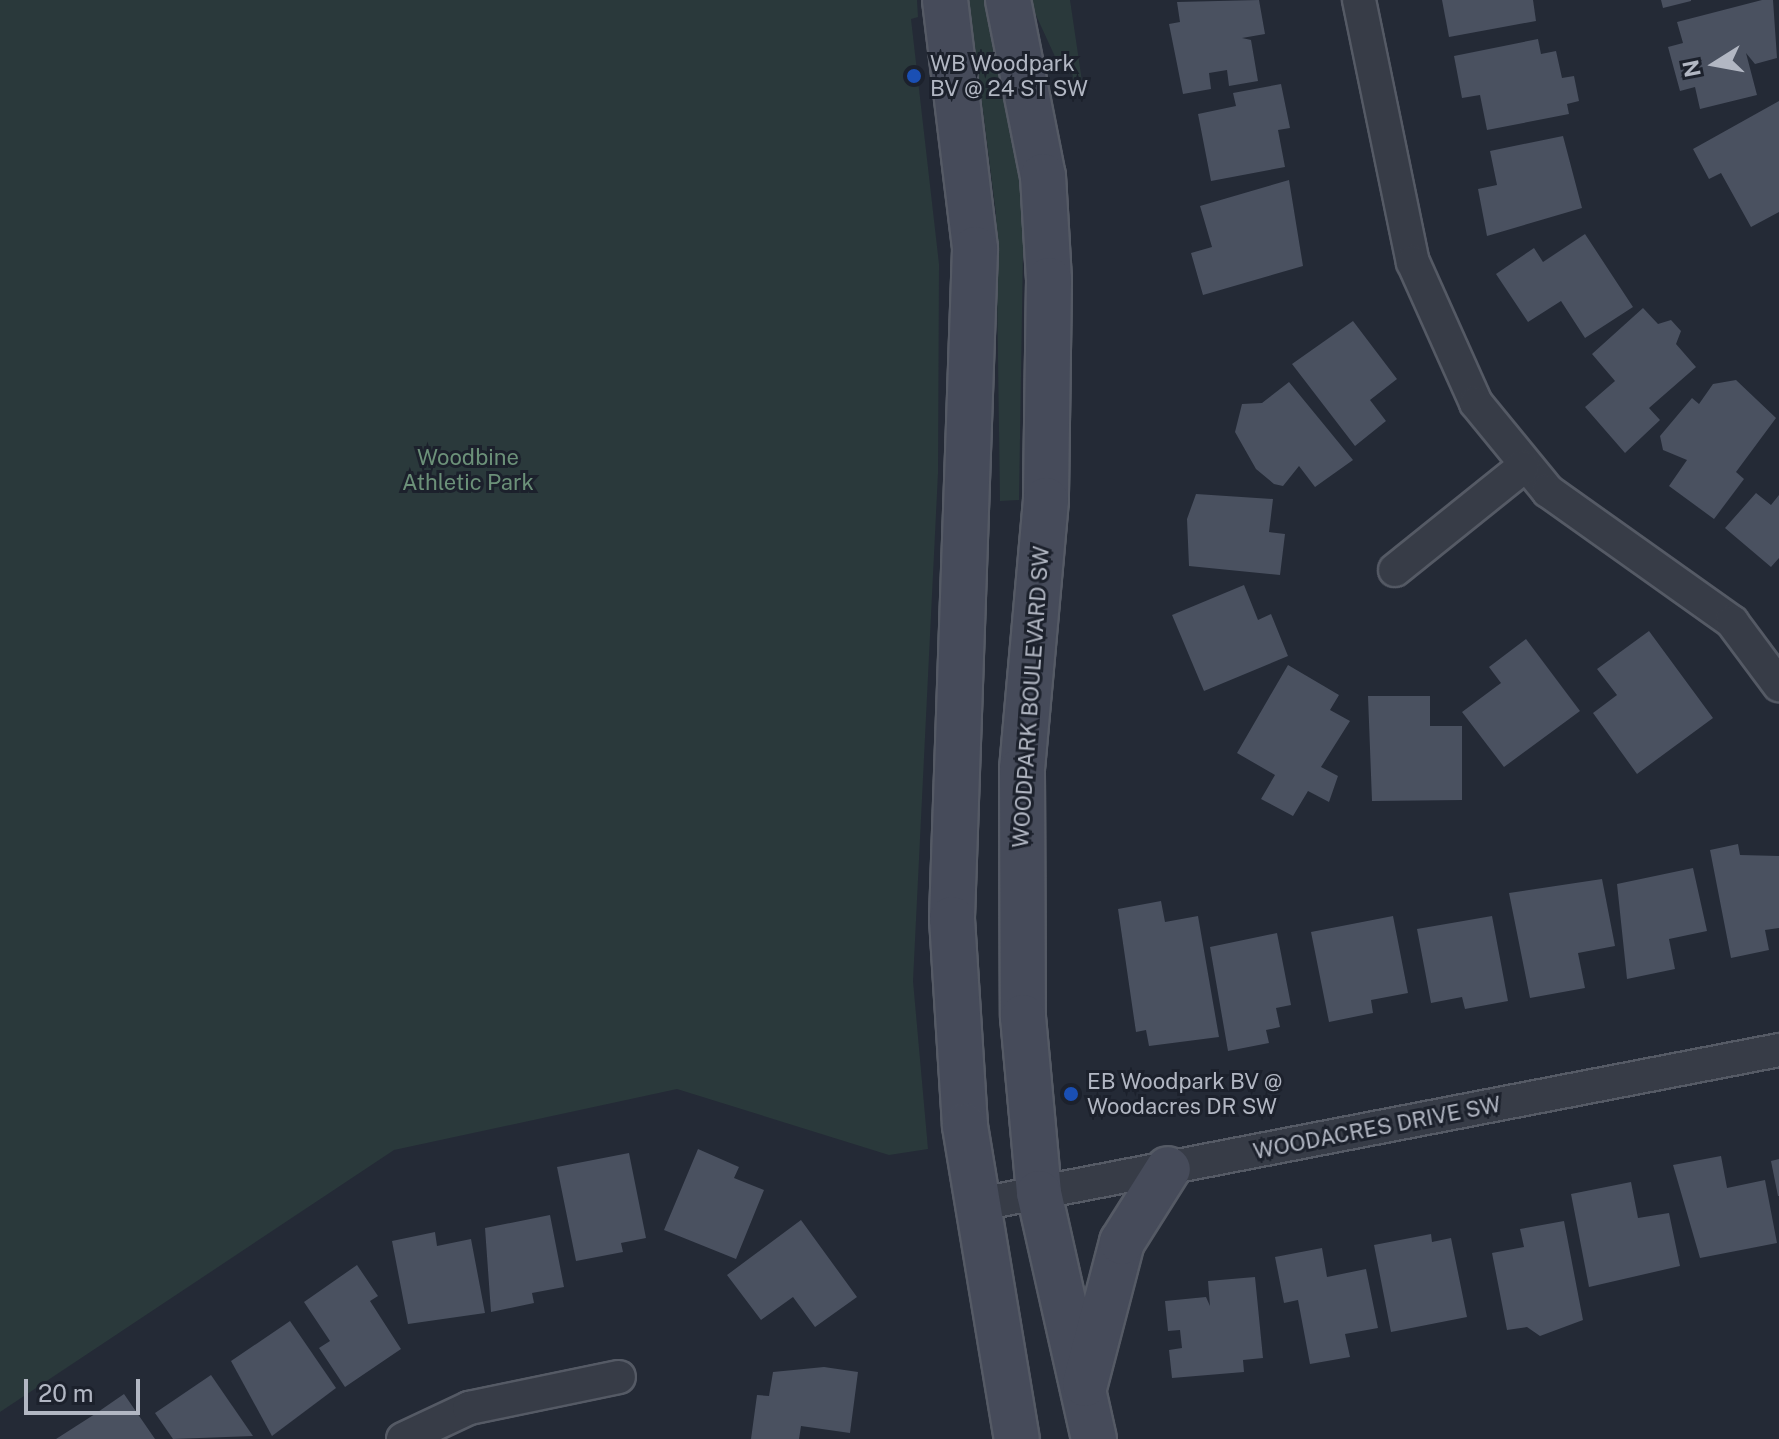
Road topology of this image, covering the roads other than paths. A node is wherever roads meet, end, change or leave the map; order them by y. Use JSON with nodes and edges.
{"nodes":[{"id":1,"x":945,"y":0,"type":"edge"},
{"id":2,"x":1008,"y":0,"type":"edge"},
{"id":3,"x":1359,"y":0,"type":"edge"},
{"id":4,"x":1523,"y":467,"type":"junction"},
{"id":5,"x":1395,"y":570,"type":"dead end"},
{"id":6,"x":1779,"y":685,"type":"edge"},
{"id":7,"x":1779,"y":1050,"type":"edge"},
{"id":8,"x":1168,"y":1169,"type":"junction"},
{"id":9,"x":1039,"y":1193,"type":"junction"},
{"id":10,"x":975,"y":1205,"type":"junction"},
{"id":11,"x":619,"y":1377,"type":"dead end"},
{"id":12,"x":1084,"y":1387,"type":"junction"},
{"id":13,"x":403,"y":1439,"type":"edge"},
{"id":14,"x":1017,"y":1439,"type":"edge"},
{"id":15,"x":1094,"y":1439,"type":"edge"}],
"edges":[{"from":1,"to":10,"type":"street"},
{"from":2,"to":9,"type":"street","name":"WOODPARK BOULEVARD SW"},
{"from":3,"to":4,"type":"street"},
{"from":4,"to":5,"type":"street"},
{"from":4,"to":6,"type":"street"},
{"from":7,"to":8,"type":"street","name":"WOODACRES DRIVE SW"},
{"from":8,"to":9,"type":"street","name":"WOODACRES DRIVE SW"},
{"from":8,"to":12,"type":"street"},
{"from":9,"to":10,"type":"street","name":"WOODACRES DRIVE SW"},
{"from":9,"to":12,"type":"street","name":"WOODPARK BOULEVARD SW"},
{"from":10,"to":14,"type":"street"},
{"from":11,"to":13,"type":"street"},
{"from":12,"to":15,"type":"street","name":"WOODPARK BOULEVARD SW"}]}
